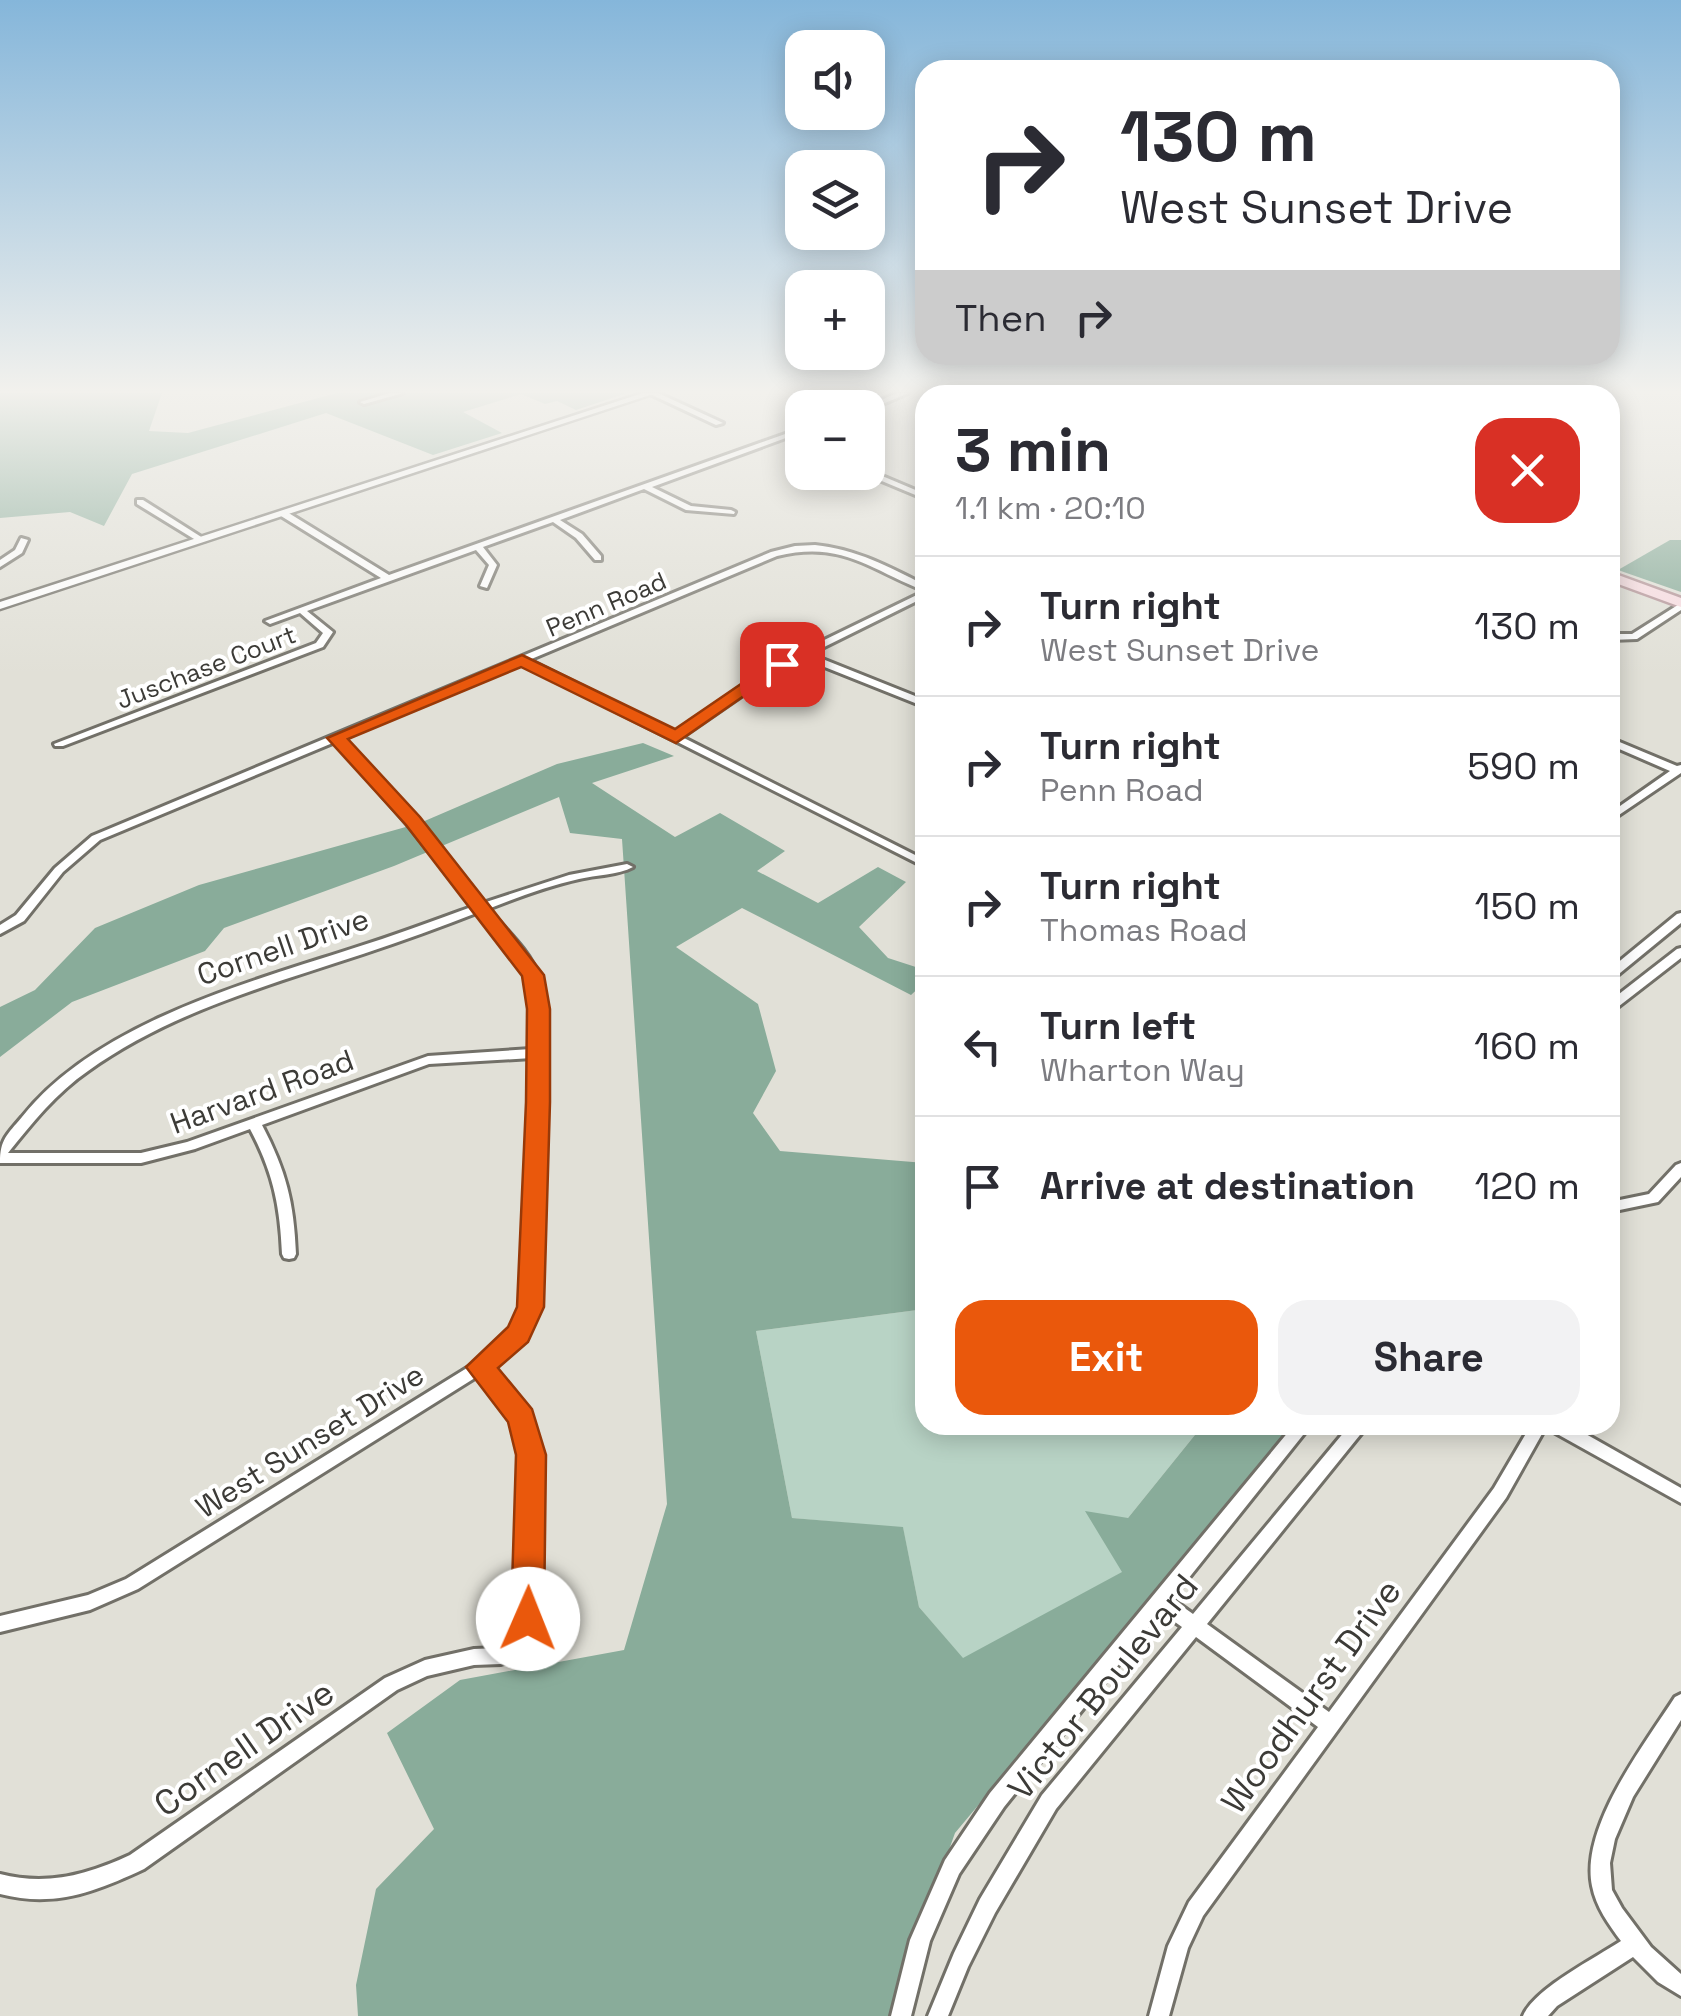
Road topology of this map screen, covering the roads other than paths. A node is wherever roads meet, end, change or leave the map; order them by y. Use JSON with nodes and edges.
{"nodes":[{"id":1,"x":366,"y":487,"type":"edge"},
{"id":2,"x":641,"y":487,"type":"edge"},
{"id":3,"x":646,"y":487,"type":"edge"},
{"id":4,"x":903,"y":487,"type":"edge"},
{"id":5,"x":915,"y":488,"type":"edge"},
{"id":6,"x":910,"y":490,"type":"junction"},
{"id":7,"x":915,"y":492,"type":"edge"},
{"id":8,"x":140,"y":502,"type":"dead end"},
{"id":9,"x":731,"y":512,"type":"dead end"},
{"id":10,"x":284,"y":514,"type":"junction"},
{"id":11,"x":554,"y":519,"type":"junction"},
{"id":12,"x":24,"y":540,"type":"dead end"},
{"id":13,"x":202,"y":540,"type":"junction"},
{"id":14,"x":478,"y":548,"type":"junction"},
{"id":15,"x":598,"y":558,"type":"dead end"},
{"id":16,"x":0,"y":564,"type":"edge"},
{"id":17,"x":389,"y":579,"type":"junction"},
{"id":18,"x":1620,"y":580,"type":"edge"},
{"id":19,"x":484,"y":586,"type":"dead end"},
{"id":20,"x":915,"y":586,"type":"edge"},
{"id":21,"x":915,"y":596,"type":"edge"},
{"id":22,"x":1681,"y":604,"type":"edge"},
{"id":23,"x":0,"y":606,"type":"edge"},
{"id":24,"x":302,"y":610,"type":"junction"},
{"id":25,"x":270,"y":621,"type":"dead end"},
{"id":26,"x":1620,"y":638,"type":"edge"},
{"id":27,"x":800,"y":654,"type":"junction"},
{"id":28,"x":522,"y":660,"type":"junction"},
{"id":29,"x":915,"y":700,"type":"edge"},
{"id":30,"x":676,"y":737,"type":"junction"},
{"id":31,"x":336,"y":738,"type":"junction"},
{"id":32,"x":59,"y":744,"type":"dead end"},
{"id":33,"x":1620,"y":744,"type":"edge"},
{"id":34,"x":1680,"y":769,"type":"edge"},
{"id":35,"x":1620,"y":811,"type":"edge"},
{"id":36,"x":915,"y":859,"type":"edge"},
{"id":37,"x":627,"y":867,"type":"dead end"},
{"id":38,"x":482,"y":907,"type":"junction"},
{"id":39,"x":1681,"y":917,"type":"edge"},
{"id":40,"x":0,"y":930,"type":"edge"},
{"id":41,"x":1681,"y":952,"type":"edge"},
{"id":42,"x":1620,"y":967,"type":"edge"},
{"id":43,"x":1620,"y":999,"type":"edge"},
{"id":44,"x":538,"y":1053,"type":"junction"},
{"id":45,"x":254,"y":1123,"type":"junction"},
{"id":46,"x":0,"y":1156,"type":"edge"},
{"id":47,"x":1681,"y":1168,"type":"edge"},
{"id":48,"x":1620,"y":1205,"type":"edge"},
{"id":49,"x":289,"y":1254,"type":"dead end"},
{"id":50,"x":480,"y":1367,"type":"junction"},
{"id":51,"x":1295,"y":1435,"type":"edge"},
{"id":52,"x":1352,"y":1435,"type":"edge"},
{"id":53,"x":1532,"y":1435,"type":"edge"},
{"id":54,"x":1574,"y":1435,"type":"edge"},
{"id":55,"x":1681,"y":1496,"type":"edge"},
{"id":56,"x":1158,"y":1600,"type":"junction"},
{"id":57,"x":0,"y":1624,"type":"edge"},
{"id":58,"x":1192,"y":1627,"type":"junction"},
{"id":59,"x":1680,"y":1706,"type":"edge"},
{"id":60,"x":1330,"y":1725,"type":"junction"},
{"id":61,"x":0,"y":1884,"type":"edge"},
{"id":62,"x":1634,"y":1944,"type":"junction"},
{"id":63,"x":1681,"y":1986,"type":"edge"},
{"id":64,"x":901,"y":2016,"type":"edge"},
{"id":65,"x":938,"y":2016,"type":"edge"},
{"id":66,"x":1160,"y":2016,"type":"edge"},
{"id":67,"x":1534,"y":2016,"type":"edge"}],
"edges":[{"from":1,"to":10,"type":"street"},
{"from":2,"to":11,"type":"street"},
{"from":3,"to":9,"type":"street"},
{"from":4,"to":6,"type":"street"},
{"from":5,"to":6,"type":"street"},
{"from":6,"to":7,"type":"street"},
{"from":8,"to":13,"type":"street"},
{"from":10,"to":13,"type":"street"},
{"from":10,"to":17,"type":"street"},
{"from":11,"to":14,"type":"street"},
{"from":11,"to":15,"type":"street"},
{"from":12,"to":16,"type":"street"},
{"from":13,"to":23,"type":"street"},
{"from":14,"to":17,"type":"street"},
{"from":14,"to":19,"type":"street"},
{"from":17,"to":24,"type":"street"},
{"from":18,"to":22,"type":"main road"},
{"from":20,"to":28,"type":"street","name":"Penn Road"},
{"from":21,"to":27,"type":"street"},
{"from":22,"to":26,"type":"street"},
{"from":24,"to":25,"type":"street"},
{"from":24,"to":32,"type":"street","name":"Juschase Court"},
{"from":27,"to":29,"type":"street"},
{"from":27,"to":30,"type":"street"},
{"from":28,"to":30,"type":"street"},
{"from":28,"to":31,"type":"street","name":"Penn Road"},
{"from":30,"to":36,"type":"street"},
{"from":31,"to":38,"type":"street","name":"West Sunset Drive"},
{"from":31,"to":40,"type":"street","name":"Penn Road"},
{"from":33,"to":34,"type":"street"},
{"from":34,"to":35,"type":"street"},
{"from":37,"to":38,"type":"street","name":"Cornell Drive"},
{"from":38,"to":44,"type":"street","name":"West Sunset Drive"},
{"from":38,"to":46,"type":"street","name":"Cornell Drive"},
{"from":39,"to":42,"type":"street"},
{"from":41,"to":43,"type":"street"},
{"from":44,"to":45,"type":"street","name":"Harvard Road"},
{"from":44,"to":50,"type":"street","name":"West Sunset Drive"},
{"from":45,"to":46,"type":"street","name":"Harvard Road"},
{"from":45,"to":49,"type":"street"},
{"from":47,"to":48,"type":"street"},
{"from":50,"to":57,"type":"street","name":"West Sunset Drive"},
{"from":50,"to":61,"type":"street","name":"Cornell Drive"},
{"from":51,"to":56,"type":"street","name":"Victor Boulevard"},
{"from":52,"to":58,"type":"street","name":"Victor Boulevard"},
{"from":53,"to":60,"type":"street","name":"Woodhurst Drive"},
{"from":54,"to":55,"type":"street"},
{"from":56,"to":58,"type":"street"},
{"from":56,"to":64,"type":"street","name":"Victor Boulevard"},
{"from":58,"to":60,"type":"street"},
{"from":58,"to":65,"type":"street","name":"Victor Boulevard"},
{"from":59,"to":62,"type":"street"},
{"from":60,"to":66,"type":"street","name":"Woodhurst Drive"},
{"from":62,"to":63,"type":"street"},
{"from":62,"to":67,"type":"street"}]}
